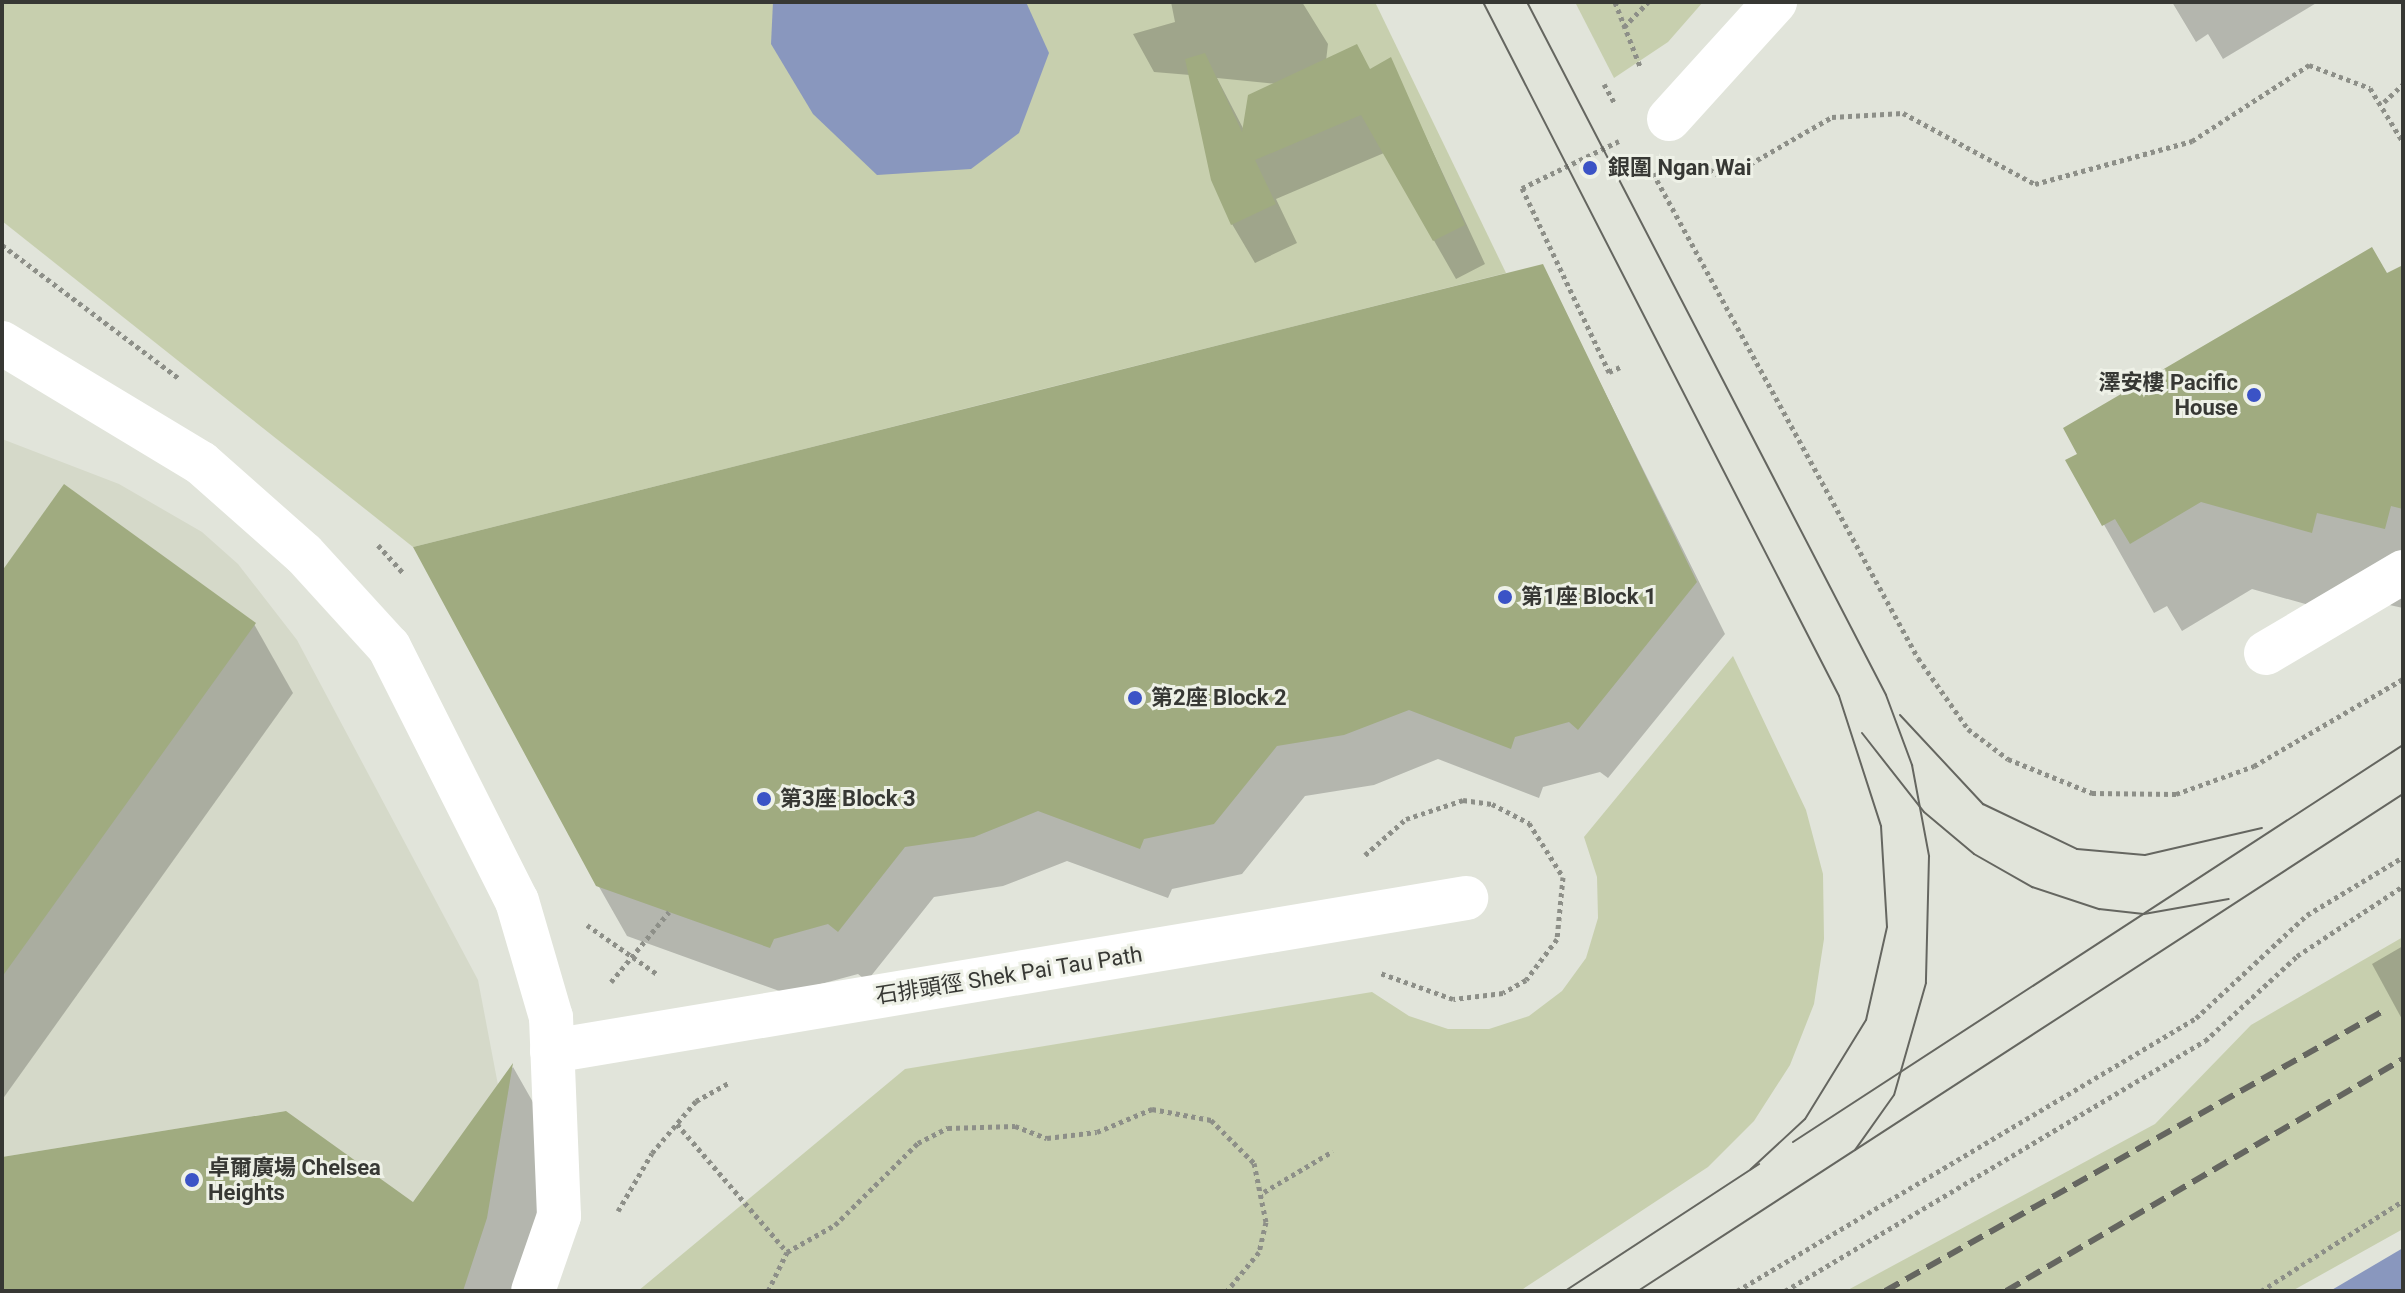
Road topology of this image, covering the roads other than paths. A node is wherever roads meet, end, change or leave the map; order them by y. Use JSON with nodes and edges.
{"nodes":[{"id":1,"x":1775,"y":2,"type":"edge"},
{"id":2,"x":1651,"y":127,"type":"road end"},
{"id":3,"x":2,"y":343,"type":"edge"},
{"id":4,"x":2403,"y":572,"type":"edge"},
{"id":5,"x":2266,"y":653,"type":"dead end"},
{"id":6,"x":1466,"y":898,"type":"dead end"},
{"id":7,"x":552,"y":1051,"type":"junction"},
{"id":8,"x":533,"y":1291,"type":"edge"}],
"edges":[{"from":1,"to":2,"type":"street"},
{"from":3,"to":7,"type":"street"},
{"from":4,"to":5,"type":"street"},
{"from":6,"to":7,"type":"street","name":"石排頭徑 Shek Pai Tau Path"},
{"from":7,"to":8,"type":"street"}]}
